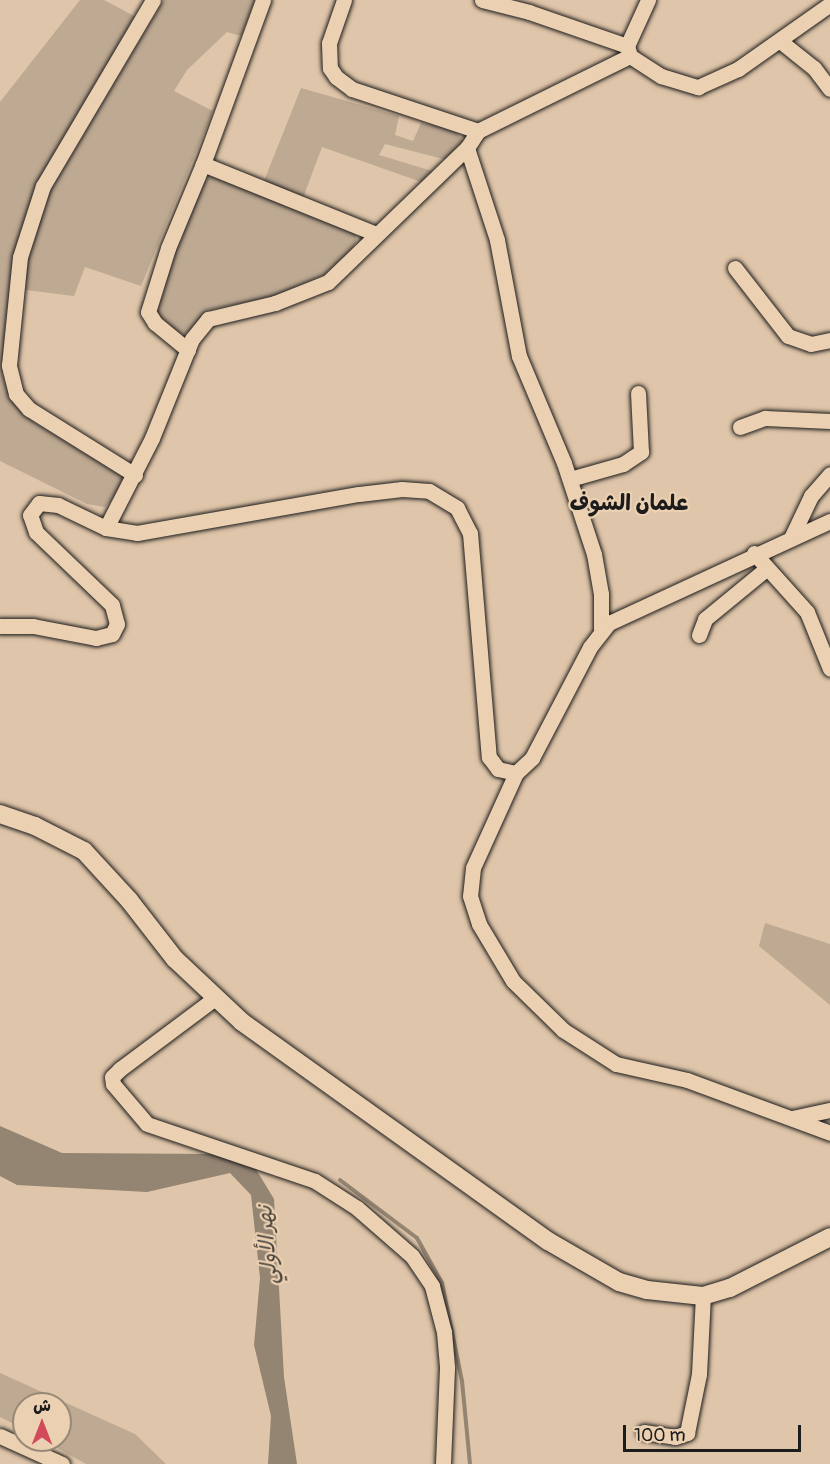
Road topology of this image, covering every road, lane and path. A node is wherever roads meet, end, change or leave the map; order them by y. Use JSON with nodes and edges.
{"nodes":[{"id":1,"x":153,"y":0,"type":"edge"},
{"id":2,"x":263,"y":0,"type":"edge"},
{"id":3,"x":344,"y":0,"type":"edge"},
{"id":4,"x":482,"y":0,"type":"edge"},
{"id":5,"x":648,"y":0,"type":"edge"},
{"id":6,"x":830,"y":4,"type":"edge"},
{"id":7,"x":780,"y":41,"type":"junction"},
{"id":8,"x":628,"y":51,"type":"junction"},
{"id":9,"x":830,"y":88,"type":"edge"},
{"id":10,"x":478,"y":131,"type":"junction"},
{"id":11,"x":467,"y":148,"type":"junction"},
{"id":12,"x":203,"y":164,"type":"junction"},
{"id":13,"x":376,"y":234,"type":"junction"},
{"id":14,"x":735,"y":268,"type":"dead end"},
{"id":15,"x":830,"y":340,"type":"edge"},
{"id":16,"x":188,"y":351,"type":"junction"},
{"id":17,"x":638,"y":393,"type":"dead end"},
{"id":18,"x":830,"y":421,"type":"edge"},
{"id":19,"x":740,"y":427,"type":"dead end"},
{"id":20,"x":830,"y":474,"type":"edge"},
{"id":21,"x":135,"y":475,"type":"junction"},
{"id":22,"x":570,"y":479,"type":"junction"},
{"id":23,"x":830,"y":521,"type":"edge"},
{"id":24,"x":106,"y":528,"type":"junction"},
{"id":25,"x":791,"y":538,"type":"junction"},
{"id":26,"x":754,"y":553,"type":"junction"},
{"id":27,"x":767,"y":568,"type":"junction"},
{"id":28,"x":0,"y":626,"type":"edge"},
{"id":29,"x":601,"y":629,"type":"junction"},
{"id":30,"x":699,"y":635,"type":"dead end"},
{"id":31,"x":830,"y":669,"type":"edge"},
{"id":32,"x":516,"y":773,"type":"junction"},
{"id":33,"x":0,"y":814,"type":"edge"},
{"id":34,"x":215,"y":998,"type":"junction"},
{"id":35,"x":830,"y":1110,"type":"edge"},
{"id":36,"x":789,"y":1119,"type":"junction"},
{"id":37,"x":830,"y":1133,"type":"edge"},
{"id":38,"x":830,"y":1237,"type":"edge"},
{"id":39,"x":703,"y":1296,"type":"junction"},
{"id":40,"x":644,"y":1432,"type":"dead end"},
{"id":41,"x":0,"y":1436,"type":"edge"},
{"id":42,"x":62,"y":1464,"type":"edge"},
{"id":43,"x":443,"y":1464,"type":"edge"}],
"edges":[{"from":1,"to":21,"type":"street"},
{"from":2,"to":12,"type":"street"},
{"from":3,"to":10,"type":"street"},
{"from":4,"to":8,"type":"street"},
{"from":5,"to":8,"type":"street"},
{"from":6,"to":7,"type":"street"},
{"from":7,"to":8,"type":"street"},
{"from":7,"to":9,"type":"street"},
{"from":8,"to":10,"type":"street"},
{"from":10,"to":11,"type":"street"},
{"from":11,"to":13,"type":"street"},
{"from":11,"to":22,"type":"street"},
{"from":12,"to":13,"type":"street"},
{"from":12,"to":16,"type":"street"},
{"from":13,"to":16,"type":"street"},
{"from":14,"to":15,"type":"street"},
{"from":16,"to":21,"type":"street"},
{"from":17,"to":22,"type":"street"},
{"from":18,"to":19,"type":"street"},
{"from":20,"to":25,"type":"street"},
{"from":21,"to":24,"type":"street"},
{"from":22,"to":29,"type":"street"},
{"from":23,"to":25,"type":"street"},
{"from":24,"to":28,"type":"street"},
{"from":24,"to":32,"type":"street"},
{"from":25,"to":26,"type":"street"},
{"from":26,"to":27,"type":"street"},
{"from":26,"to":29,"type":"street"},
{"from":27,"to":30,"type":"street"},
{"from":27,"to":31,"type":"street"},
{"from":29,"to":32,"type":"street"},
{"from":32,"to":36,"type":"street"},
{"from":33,"to":34,"type":"main road"},
{"from":34,"to":39,"type":"main road"},
{"from":34,"to":43,"type":"street"},
{"from":35,"to":36,"type":"street"},
{"from":36,"to":37,"type":"street"},
{"from":38,"to":39,"type":"main road"},
{"from":39,"to":40,"type":"street"},
{"from":41,"to":42,"type":"street"}]}
